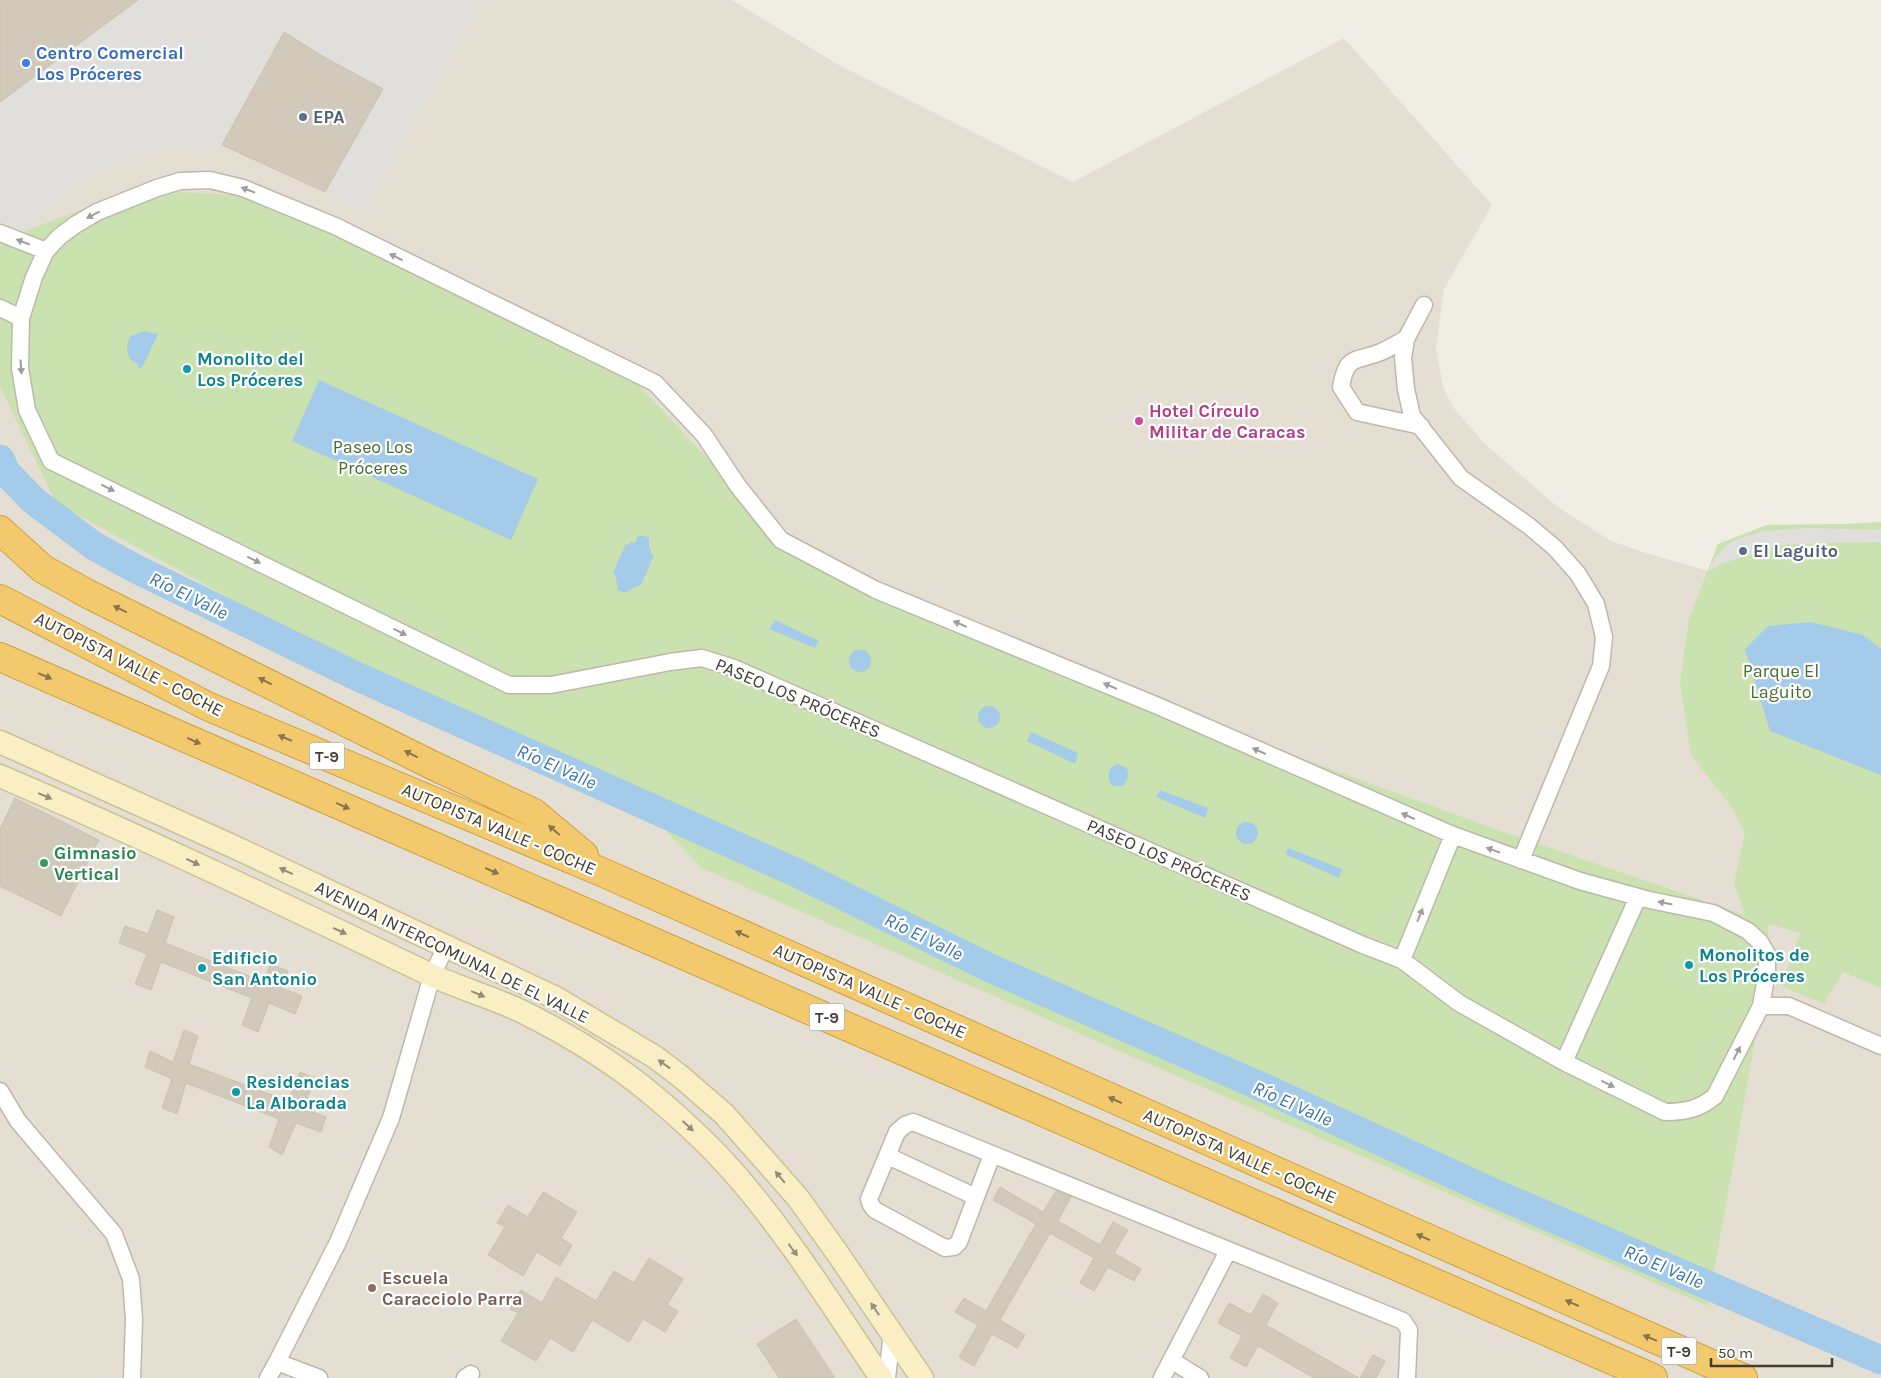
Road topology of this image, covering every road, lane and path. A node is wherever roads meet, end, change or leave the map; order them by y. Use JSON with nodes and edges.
{"nodes":[{"id":1,"x":0,"y":233,"type":"edge"},
{"id":2,"x":46,"y":251,"type":"junction"},
{"id":3,"x":1424,"y":304,"type":"dead end"},
{"id":4,"x":0,"y":308,"type":"edge"},
{"id":5,"x":20,"y":318,"type":"junction"},
{"id":6,"x":1406,"y":339,"type":"junction"},
{"id":7,"x":1421,"y":426,"type":"junction"},
{"id":8,"x":0,"y":530,"type":"edge"},
{"id":9,"x":0,"y":599,"type":"edge"},
{"id":10,"x":0,"y":657,"type":"edge"},
{"id":11,"x":0,"y":742,"type":"edge"},
{"id":12,"x":0,"y":776,"type":"edge"},
{"id":13,"x":1453,"y":835,"type":"junction"},
{"id":14,"x":1522,"y":860,"type":"junction"},
{"id":15,"x":604,"y":873,"type":"junction"},
{"id":16,"x":1638,"y":897,"type":"junction"},
{"id":17,"x":445,"y":948,"type":"junction"},
{"id":18,"x":1402,"y":960,"type":"junction"},
{"id":19,"x":432,"y":976,"type":"junction"},
{"id":20,"x":1761,"y":1006,"type":"junction"},
{"id":21,"x":1881,"y":1046,"type":"edge"},
{"id":22,"x":1564,"y":1062,"type":"junction"},
{"id":23,"x":0,"y":1091,"type":"edge"},
{"id":24,"x":992,"y":1155,"type":"junction"},
{"id":25,"x":888,"y":1156,"type":"junction"},
{"id":26,"x":976,"y":1197,"type":"junction"},
{"id":27,"x":1228,"y":1251,"type":"junction"},
{"id":28,"x":892,"y":1333,"type":"junction"},
{"id":29,"x":1171,"y":1360,"type":"junction"},
{"id":30,"x":278,"y":1362,"type":"junction"},
{"id":31,"x":132,"y":1378,"type":"edge"},
{"id":32,"x":268,"y":1378,"type":"edge"},
{"id":33,"x":319,"y":1378,"type":"edge"},
{"id":34,"x":881,"y":1378,"type":"edge"},
{"id":35,"x":887,"y":1378,"type":"edge"},
{"id":36,"x":922,"y":1378,"type":"edge"},
{"id":37,"x":1162,"y":1378,"type":"edge"},
{"id":38,"x":1200,"y":1378,"type":"edge"},
{"id":39,"x":1407,"y":1378,"type":"edge"},
{"id":40,"x":1653,"y":1378,"type":"edge"},
{"id":41,"x":1743,"y":1378,"type":"edge"}],
"edges":[{"from":2,"to":1,"type":"street","one_way":true},
{"from":2,"to":5,"type":"street","name":"PASEO LOS PRÓCERES"},
{"from":13,"to":2,"type":"street","name":"PASEO LOS PRÓCERES","one_way":true},
{"from":3,"to":6,"type":"street"},
{"from":4,"to":5,"type":"street"},
{"from":5,"to":18,"type":"street","name":"PASEO LOS PRÓCERES","one_way":true},
{"from":6,"to":7,"type":"street"},
{"from":6,"to":7,"type":"street"},
{"from":7,"to":14,"type":"street"},
{"from":15,"to":8,"type":"highway","one_way":true},
{"from":15,"to":9,"type":"highway","name":"AUTOPISTA VALLE - COCHE","number":"T-9","one_way":true},
{"from":10,"to":40,"type":"highway","number":"T-9","one_way":true},
{"from":17,"to":11,"type":"main road","name":"AVENIDA INTERCOMUNAL DE EL VALLE","one_way":true},
{"from":12,"to":19,"type":"main road","name":"AVENIDA INTERCOMUNAL DE EL VALLE","one_way":true},
{"from":14,"to":13,"type":"street","name":"PASEO LOS PRÓCERES","one_way":true},
{"from":18,"to":13,"type":"street","one_way":true},
{"from":14,"to":16,"type":"street","name":"PASEO LOS PRÓCERES"},
{"from":41,"to":15,"type":"highway","name":"AUTOPISTA VALLE - COCHE","number":"T-9","one_way":true},
{"from":20,"to":16,"type":"street","name":"PASEO LOS PRÓCERES","one_way":true},
{"from":16,"to":22,"type":"street"},
{"from":17,"to":19,"type":"street"},
{"from":28,"to":17,"type":"main road","name":"AVENIDA INTERCOMUNAL DE EL VALLE","one_way":true},
{"from":18,"to":22,"type":"street","name":"PASEO LOS PRÓCERES"},
{"from":19,"to":30,"type":"street"},
{"from":19,"to":34,"type":"main road","name":"AVENIDA INTERCOMUNAL DE EL VALLE","one_way":true},
{"from":20,"to":21,"type":"street"},
{"from":22,"to":20,"type":"street","name":"PASEO LOS PRÓCERES","one_way":true},
{"from":23,"to":31,"type":"street"},
{"from":24,"to":25,"type":"street"},
{"from":24,"to":26,"type":"street"},
{"from":24,"to":27,"type":"street"},
{"from":25,"to":26,"type":"street"},
{"from":25,"to":26,"type":"street"},
{"from":27,"to":29,"type":"street"},
{"from":27,"to":39,"type":"street"},
{"from":28,"to":35,"type":"street"},
{"from":28,"to":36,"type":"main road","name":"AVENIDA INTERCOMUNAL DE EL VALLE"},
{"from":29,"to":37,"type":"street"},
{"from":29,"to":38,"type":"street"},
{"from":30,"to":32,"type":"street"},
{"from":30,"to":33,"type":"street"}]}
